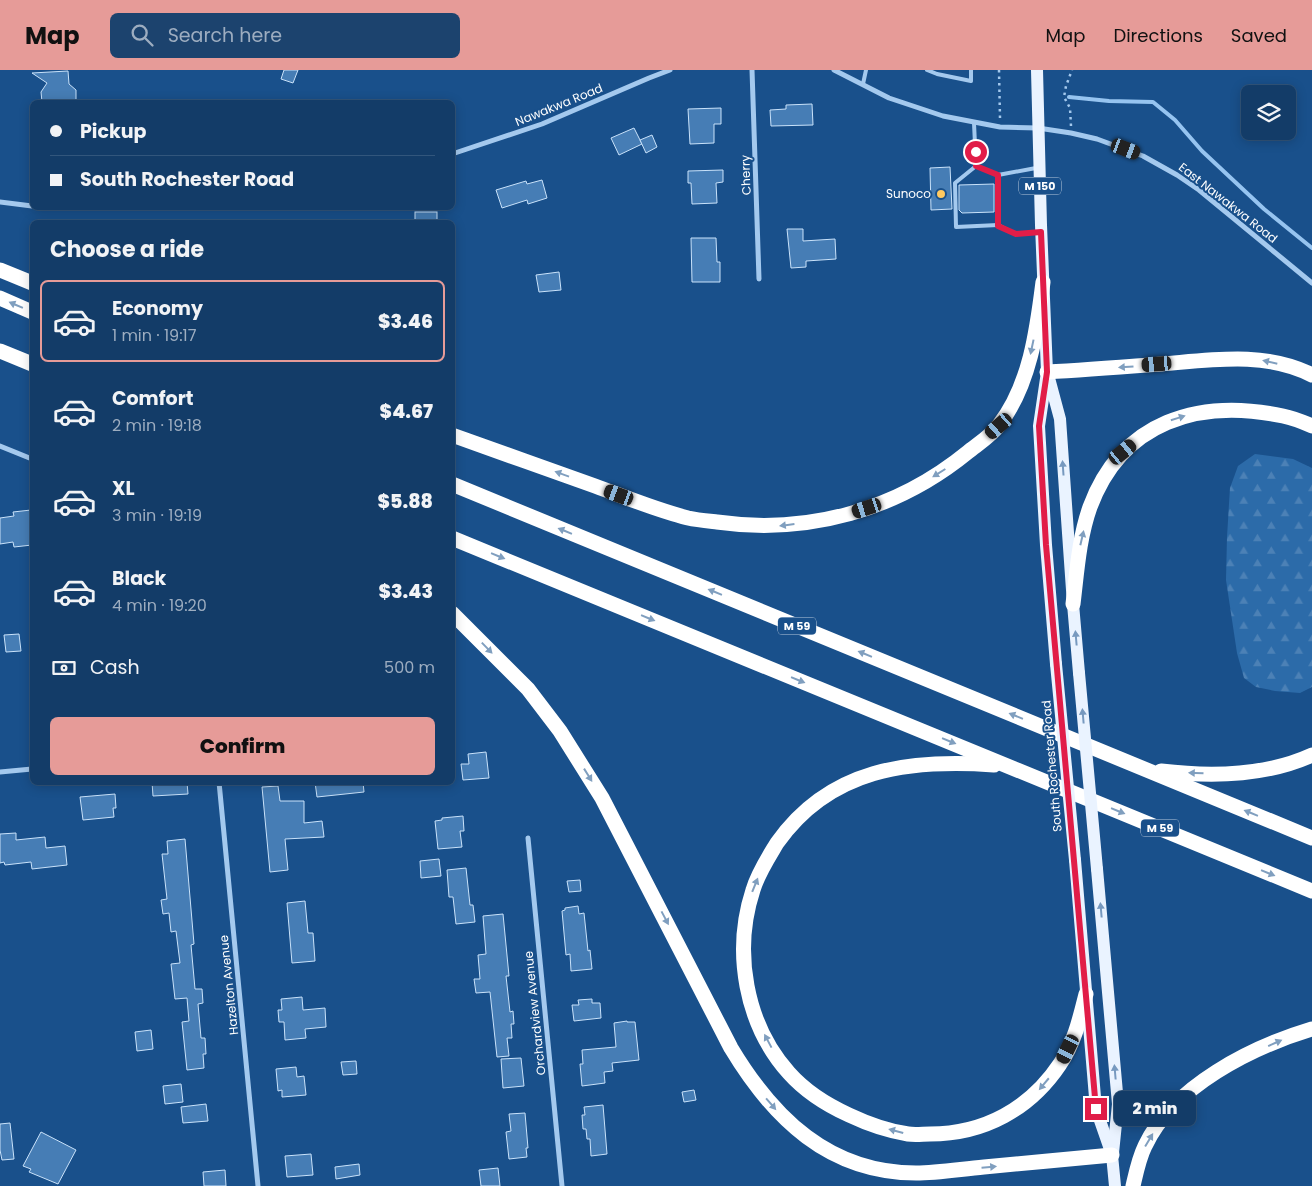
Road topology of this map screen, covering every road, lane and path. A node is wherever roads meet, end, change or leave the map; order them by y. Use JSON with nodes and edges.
{"nodes":[{"id":1,"x":670,"y":70,"type":"edge"},
{"id":2,"x":752,"y":70,"type":"edge"},
{"id":3,"x":834,"y":70,"type":"edge"},
{"id":4,"x":866,"y":70,"type":"edge"},
{"id":5,"x":927,"y":70,"type":"edge"},
{"id":6,"x":971,"y":70,"type":"edge"},
{"id":7,"x":999,"y":70,"type":"edge"},
{"id":8,"x":1037,"y":70,"type":"edge"},
{"id":9,"x":1072,"y":70,"type":"edge"},
{"id":10,"x":863,"y":84,"type":"junction"},
{"id":11,"x":1071,"y":116,"type":"dead end"},
{"id":12,"x":1000,"y":118,"type":"dead end"},
{"id":13,"x":974,"y":123,"type":"junction"},
{"id":14,"x":1038,"y":128,"type":"junction"},
{"id":15,"x":455,"y":153,"type":"edge"},
{"id":16,"x":976,"y":166,"type":"junction"},
{"id":17,"x":1039,"y":168,"type":"junction"},
{"id":18,"x":998,"y":175,"type":"junction"},
{"id":19,"x":0,"y":202,"type":"edge"},
{"id":20,"x":30,"y":206,"type":"edge"},
{"id":21,"x":998,"y":226,"type":"junction"},
{"id":22,"x":1041,"y":232,"type":"junction"},
{"id":23,"x":0,"y":270,"type":"edge"},
{"id":24,"x":759,"y":278,"type":"dead end"},
{"id":25,"x":30,"y":282,"type":"edge"},
{"id":26,"x":1044,"y":282,"type":"junction"},
{"id":27,"x":1312,"y":283,"type":"edge"},
{"id":28,"x":0,"y":298,"type":"edge"},
{"id":29,"x":30,"y":311,"type":"edge"},
{"id":30,"x":0,"y":350,"type":"edge"},
{"id":31,"x":30,"y":363,"type":"edge"},
{"id":32,"x":1047,"y":372,"type":"junction"},
{"id":33,"x":1312,"y":375,"type":"edge"},
{"id":34,"x":1312,"y":426,"type":"edge"},
{"id":35,"x":455,"y":436,"type":"edge"},
{"id":36,"x":0,"y":446,"type":"edge"},
{"id":37,"x":30,"y":458,"type":"edge"},
{"id":38,"x":455,"y":485,"type":"edge"},
{"id":39,"x":455,"y":539,"type":"edge"},
{"id":40,"x":1073,"y":604,"type":"junction"},
{"id":41,"x":455,"y":617,"type":"edge"},
{"id":42,"x":1312,"y":755,"type":"edge"},
{"id":43,"x":1008,"y":766,"type":"junction"},
{"id":44,"x":1142,"y":768,"type":"junction"},
{"id":45,"x":30,"y":769,"type":"edge"},
{"id":46,"x":0,"y":772,"type":"edge"},
{"id":47,"x":219,"y":785,"type":"edge"},
{"id":48,"x":528,"y":838,"type":"dead end"},
{"id":49,"x":1312,"y":838,"type":"edge"},
{"id":50,"x":1312,"y":891,"type":"edge"},
{"id":51,"x":1086,"y":994,"type":"junction"},
{"id":52,"x":1312,"y":1029,"type":"edge"},
{"id":53,"x":1112,"y":1155,"type":"junction"},
{"id":54,"x":258,"y":1186,"type":"edge"},
{"id":55,"x":562,"y":1186,"type":"edge"},
{"id":56,"x":1115,"y":1186,"type":"edge"},
{"id":57,"x":1133,"y":1186,"type":"edge"}],
"edges":[{"from":1,"to":15,"type":"street","name":"Nawakwa Road"},
{"from":2,"to":24,"type":"street","name":"Cherry"},
{"from":3,"to":10,"type":"street"},
{"from":4,"to":10,"type":"lane"},
{"from":5,"to":6,"type":"lane"},
{"from":7,"to":12,"type":"path"},
{"from":8,"to":14,"type":"main road","name":"South Rochester Road","number":"M 150"},
{"from":9,"to":11,"type":"path"},
{"from":10,"to":13,"type":"street"},
{"from":13,"to":14,"type":"street"},
{"from":13,"to":16,"type":"lane"},
{"from":14,"to":17,"type":"main road","name":"South Rochester Road","number":"M 150"},
{"from":14,"to":27,"type":"street","name":"East Nawakwa Road"},
{"from":16,"to":18,"type":"lane"},
{"from":16,"to":21,"type":"lane"},
{"from":17,"to":18,"type":"lane"},
{"from":17,"to":22,"type":"main road","name":"South Rochester Road","number":"M 150"},
{"from":18,"to":21,"type":"lane"},
{"from":19,"to":20,"type":"street"},
{"from":21,"to":22,"type":"lane"},
{"from":22,"to":26,"type":"main road","name":"South Rochester Road","number":"M 150"},
{"from":23,"to":25,"type":"highway"},
{"from":26,"to":32,"type":"main road","name":"South Rochester Road","number":"M 150"},
{"from":26,"to":35,"type":"highway","one_way":true},
{"from":29,"to":28,"type":"highway","one_way":true},
{"from":30,"to":31,"type":"highway"},
{"from":33,"to":32,"type":"highway","one_way":true},
{"from":40,"to":32,"type":"main road","name":"South Rochester Road","number":"M 150","one_way":true},
{"from":32,"to":51,"type":"main road","name":"South Rochester Road","number":"M 150","bridge":true},
{"from":40,"to":34,"type":"highway","one_way":true},
{"from":36,"to":37,"type":"street"},
{"from":44,"to":38,"type":"highway","number":"M 59","one_way":true},
{"from":39,"to":43,"type":"highway","number":"M 59","one_way":true},
{"from":53,"to":40,"type":"main road","name":"South Rochester Road","number":"M 150","one_way":true,"bridge":true},
{"from":41,"to":53,"type":"highway","one_way":true},
{"from":42,"to":44,"type":"highway","one_way":true},
{"from":43,"to":50,"type":"highway","number":"M 59","one_way":true},
{"from":51,"to":43,"type":"highway","one_way":true},
{"from":49,"to":44,"type":"highway","number":"M 59","one_way":true},
{"from":45,"to":46,"type":"street"},
{"from":47,"to":54,"type":"street","name":"Hazelton Avenue"},
{"from":48,"to":55,"type":"street","name":"Orchardview Avenue"},
{"from":51,"to":53,"type":"main road","name":"South Rochester Road","number":"M 150"},
{"from":57,"to":52,"type":"highway","one_way":true},
{"from":53,"to":56,"type":"main road","name":"South Rochester Road"}]}
